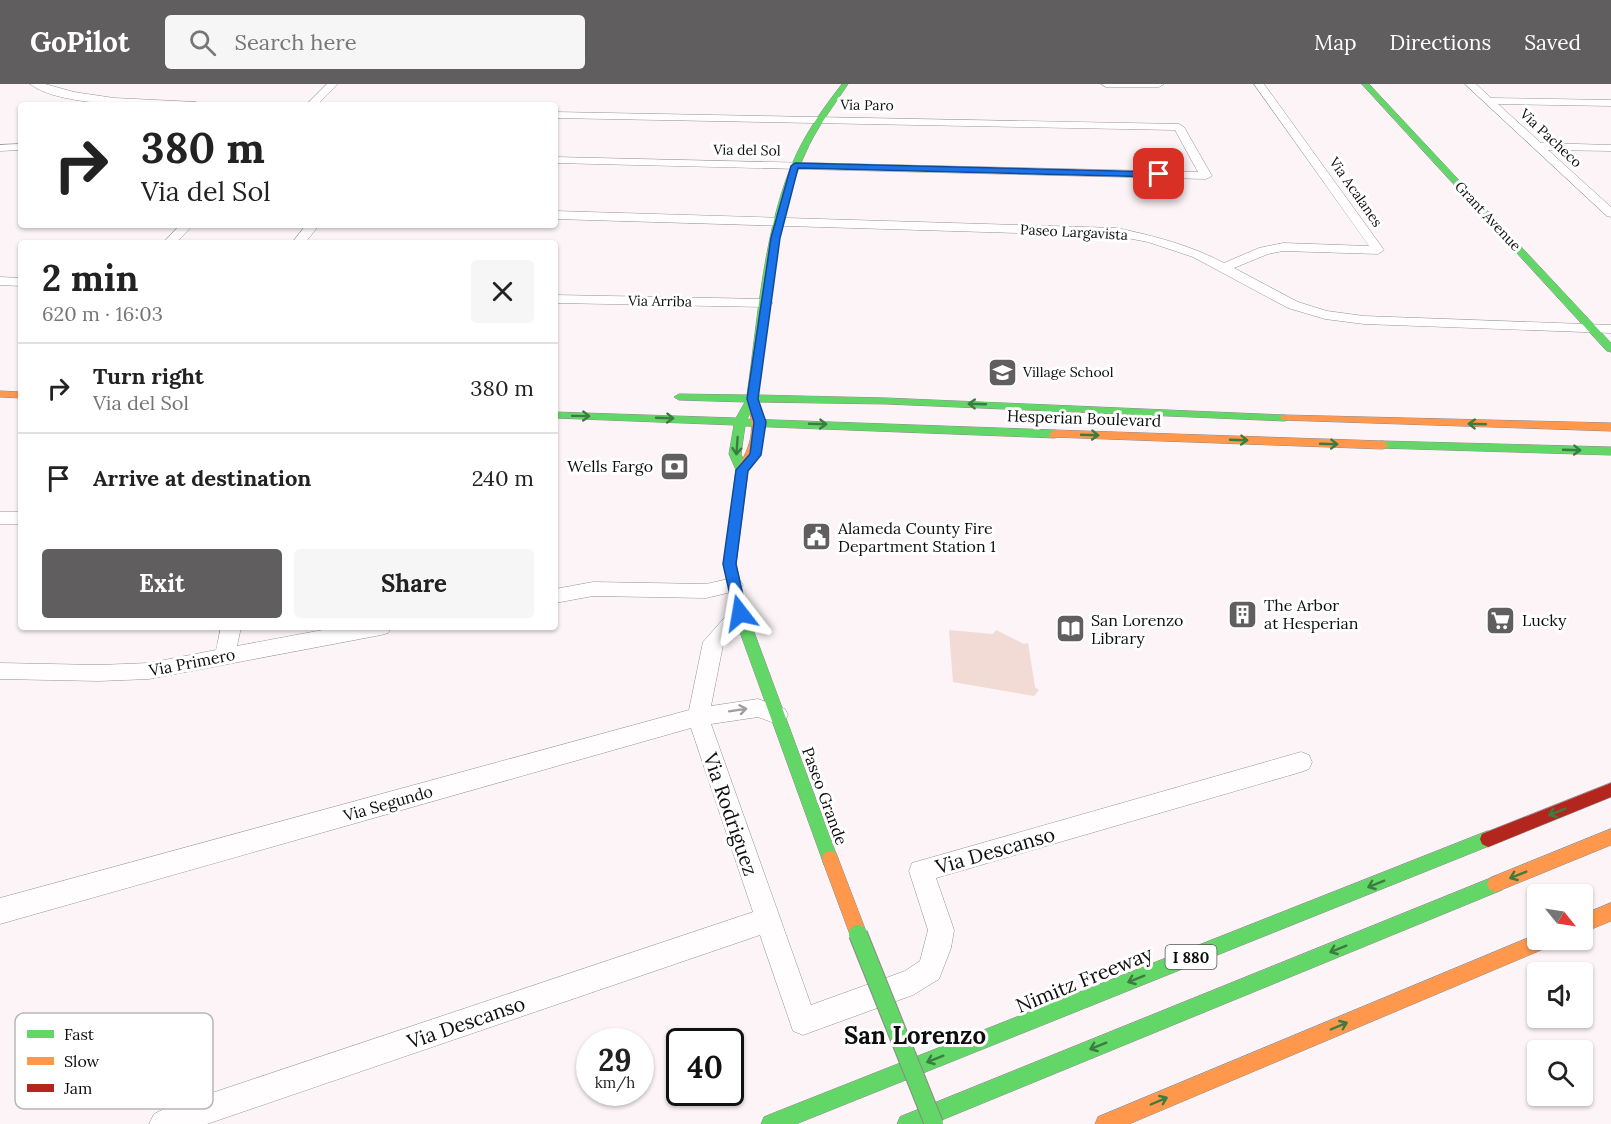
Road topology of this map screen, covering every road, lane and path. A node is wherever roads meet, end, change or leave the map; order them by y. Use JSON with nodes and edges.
{"nodes":[{"id":1,"x":35,"y":84,"type":"edge"},
{"id":2,"x":333,"y":84,"type":"edge"},
{"id":3,"x":845,"y":84,"type":"edge"},
{"id":4,"x":1106,"y":84,"type":"edge"},
{"id":5,"x":1159,"y":84,"type":"edge"},
{"id":6,"x":1259,"y":84,"type":"edge"},
{"id":7,"x":1365,"y":84,"type":"edge"},
{"id":8,"x":1470,"y":84,"type":"edge"},
{"id":9,"x":1489,"y":101,"type":"junction"},
{"id":10,"x":140,"y":102,"type":"edge"},
{"id":11,"x":314,"y":102,"type":"edge"},
{"id":12,"x":1611,"y":103,"type":"edge"},
{"id":13,"x":558,"y":115,"type":"edge"},
{"id":14,"x":821,"y":119,"type":"junction"},
{"id":15,"x":1179,"y":127,"type":"joint"},
{"id":16,"x":1538,"y":146,"type":"junction"},
{"id":17,"x":18,"y":147,"type":"edge"},
{"id":18,"x":0,"y":148,"type":"edge"},
{"id":19,"x":1611,"y":148,"type":"edge"},
{"id":20,"x":558,"y":160,"type":"edge"},
{"id":21,"x":795,"y":166,"type":"junction"},
{"id":22,"x":1593,"y":197,"type":"junction"},
{"id":23,"x":1611,"y":197,"type":"edge"},
{"id":24,"x":1611,"y":213,"type":"edge"},
{"id":25,"x":558,"y":215,"type":"edge"},
{"id":26,"x":780,"y":221,"type":"junction"},
{"id":27,"x":184,"y":228,"type":"edge"},
{"id":28,"x":310,"y":228,"type":"edge"},
{"id":29,"x":172,"y":240,"type":"edge"},
{"id":30,"x":300,"y":240,"type":"edge"},
{"id":31,"x":1225,"y":267,"type":"junction"},
{"id":32,"x":0,"y":281,"type":"edge"},
{"id":33,"x":18,"y":282,"type":"edge"},
{"id":34,"x":558,"y":299,"type":"edge"},
{"id":35,"x":766,"y":303,"type":"junction"},
{"id":36,"x":1594,"y":328,"type":"junction"},
{"id":37,"x":1611,"y":329,"type":"edge"},
{"id":38,"x":1611,"y":349,"type":"edge"},
{"id":39,"x":0,"y":394,"type":"edge"},
{"id":40,"x":18,"y":395,"type":"edge"},
{"id":41,"x":662,"y":397,"type":"dead end"},
{"id":42,"x":752,"y":399,"type":"junction"},
{"id":43,"x":558,"y":415,"type":"edge"},
{"id":44,"x":740,"y":421,"type":"junction"},
{"id":45,"x":760,"y":422,"type":"junction"},
{"id":46,"x":1611,"y":427,"type":"edge"},
{"id":47,"x":1611,"y":451,"type":"edge"},
{"id":48,"x":742,"y":470,"type":"junction"},
{"id":49,"x":0,"y":518,"type":"edge"},
{"id":50,"x":18,"y":518,"type":"edge"},
{"id":51,"x":733,"y":585,"type":"junction"},
{"id":52,"x":558,"y":595,"type":"edge"},
{"id":53,"x":740,"y":613,"type":"junction"},
{"id":54,"x":230,"y":630,"type":"edge"},
{"id":55,"x":364,"y":630,"type":"edge"},
{"id":56,"x":225,"y":655,"type":"junction"},
{"id":57,"x":0,"y":670,"type":"edge"},
{"id":58,"x":777,"y":715,"type":"junction"},
{"id":59,"x":698,"y":717,"type":"junction"},
{"id":60,"x":1301,"y":762,"type":"dead end"},
{"id":61,"x":1611,"y":790,"type":"edge"},
{"id":62,"x":1611,"y":837,"type":"edge"},
{"id":63,"x":0,"y":910,"type":"edge"},
{"id":64,"x":1611,"y":912,"type":"edge"},
{"id":65,"x":1593,"y":919,"type":"edge"},
{"id":66,"x":767,"y":920,"type":"junction"},
{"id":67,"x":1527,"y":947,"type":"edge"},
{"id":68,"x":803,"y":1021,"type":"joint"},
{"id":69,"x":213,"y":1108,"type":"edge"},
{"id":70,"x":209,"y":1109,"type":"edge"},
{"id":71,"x":165,"y":1124,"type":"edge"},
{"id":72,"x":771,"y":1124,"type":"edge"},
{"id":73,"x":907,"y":1124,"type":"edge"},
{"id":74,"x":934,"y":1124,"type":"edge"},
{"id":75,"x":1105,"y":1124,"type":"edge"}],
"edges":[{"from":1,"to":10,"type":"street"},
{"from":2,"to":11,"type":"street"},
{"from":3,"to":14,"type":"main road","name":"Paseo Grande"},
{"from":4,"to":5,"type":"street"},
{"from":6,"to":31,"type":"street","name":"Via Acalanes"},
{"from":7,"to":36,"type":"main road","name":"Grant Avenue"},
{"from":8,"to":9,"type":"street","name":"Via Pacheco"},
{"from":9,"to":12,"type":"street"},
{"from":9,"to":16,"type":"street","name":"Via Pacheco"},
{"from":13,"to":14,"type":"street","name":"Via Paro"},
{"from":14,"to":15,"type":"street","name":"Via Paro"},
{"from":14,"to":21,"type":"main road","name":"Paseo Grande"},
{"from":15,"to":21,"type":"street","name":"Via del Sol"},
{"from":16,"to":19,"type":"street"},
{"from":16,"to":22,"type":"street","name":"Via Pacheco"},
{"from":17,"to":18,"type":"street"},
{"from":20,"to":21,"type":"street","name":"Via del Sol"},
{"from":21,"to":26,"type":"main road","name":"Paseo Grande"},
{"from":22,"to":23,"type":"street"},
{"from":22,"to":24,"type":"street","name":"Via Pacheco"},
{"from":25,"to":26,"type":"street","name":"Paseo Largavista"},
{"from":26,"to":31,"type":"street","name":"Paseo Largavista"},
{"from":26,"to":35,"type":"main road","name":"Paseo Grande"},
{"from":27,"to":29,"type":"street"},
{"from":28,"to":30,"type":"street"},
{"from":31,"to":36,"type":"street","name":"Paseo Largavista"},
{"from":32,"to":33,"type":"street"},
{"from":34,"to":35,"type":"street","name":"Via Arriba"},
{"from":35,"to":42,"type":"main road","name":"Paseo Grande"},
{"from":36,"to":37,"type":"street","name":"Paseo Largavista"},
{"from":36,"to":38,"type":"main road","name":"Grant Avenue"},
{"from":39,"to":40,"type":"main road"},
{"from":41,"to":42,"type":"main road","name":"Hesperian Boulevard"},
{"from":42,"to":44,"type":"main road","name":"Paseo Grande"},
{"from":42,"to":45,"type":"main road","name":"Paseo Grande"},
{"from":46,"to":42,"type":"main road","name":"Hesperian Boulevard","one_way":true},
{"from":43,"to":44,"type":"main road","name":"Hesperian Boulevard","one_way":true},
{"from":44,"to":45,"type":"main road","name":"Hesperian Boulevard"},
{"from":44,"to":48,"type":"main road","name":"Paseo Grande","one_way":true},
{"from":45,"to":47,"type":"main road","name":"Hesperian Boulevard","one_way":true},
{"from":45,"to":48,"type":"main road","name":"Paseo Grande"},
{"from":48,"to":51,"type":"main road","name":"Paseo Grande"},
{"from":49,"to":50,"type":"street"},
{"from":51,"to":52,"type":"street"},
{"from":51,"to":53,"type":"main road","name":"Paseo Grande"},
{"from":53,"to":58,"type":"main road","name":"Paseo Grande"},
{"from":53,"to":59,"type":"street"},
{"from":54,"to":56,"type":"street"},
{"from":55,"to":56,"type":"street","name":"Via Primero"},
{"from":56,"to":57,"type":"street","name":"Via Primero"},
{"from":59,"to":58,"type":"street","name":"Via Segundo","one_way":true},
{"from":58,"to":74,"type":"main road","name":"Paseo Grande","bridge":true},
{"from":59,"to":63,"type":"street","name":"Via Segundo"},
{"from":59,"to":66,"type":"street","name":"Via Rodriguez"},
{"from":60,"to":68,"type":"street","name":"Via Descanso"},
{"from":61,"to":72,"type":"main road","name":"Nimitz Freeway","number":"I 880","one_way":true},
{"from":62,"to":73,"type":"main road","one_way":true},
{"from":64,"to":65,"type":"main road"},
{"from":66,"to":68,"type":"street","name":"Via Rodriguez"},
{"from":66,"to":69,"type":"street","name":"Via Descanso"},
{"from":75,"to":67,"type":"main road","one_way":true},
{"from":70,"to":71,"type":"street","name":"Via Descanso"}]}
